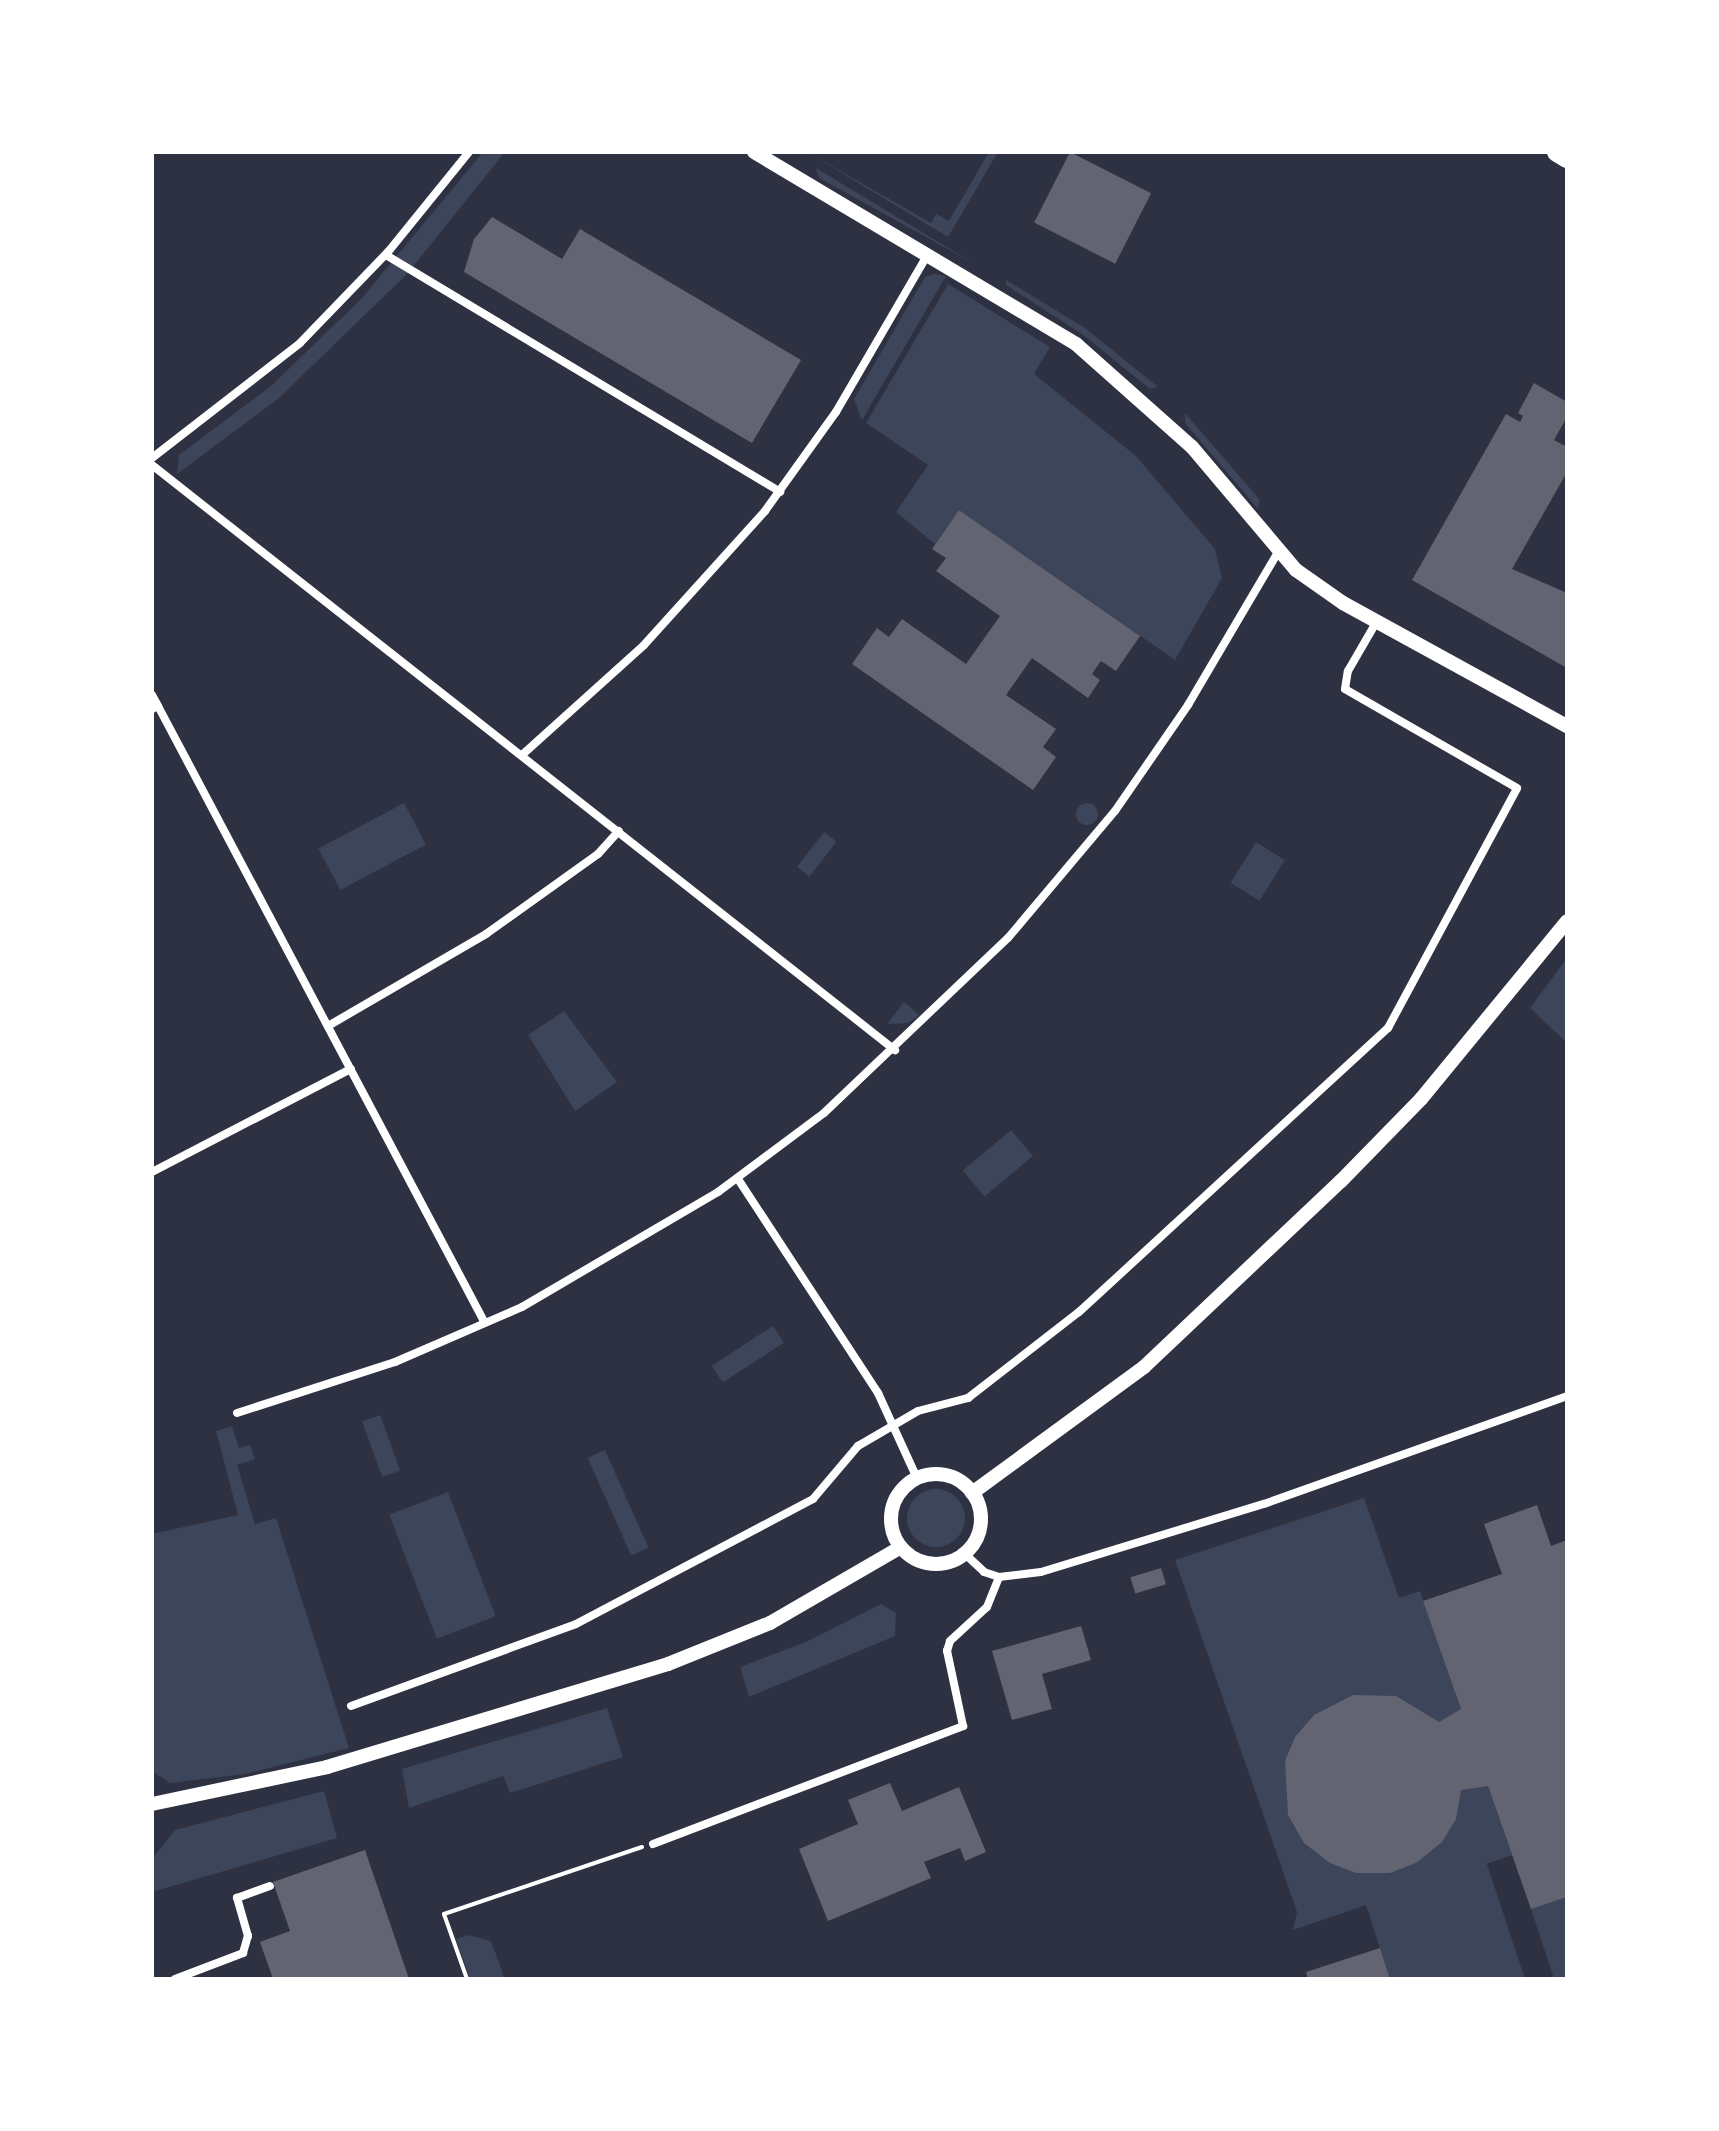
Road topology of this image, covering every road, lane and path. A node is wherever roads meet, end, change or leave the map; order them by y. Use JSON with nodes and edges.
{"nodes":[{"id":1,"x":469,"y":152,"type":"edge"},
{"id":2,"x":754,"y":152,"type":"edge"},
{"id":3,"x":1557,"y":152,"type":"edge"},
{"id":4,"x":1567,"y":158,"type":"edge"},
{"id":5,"x":928,"y":254,"type":"junction"},
{"id":6,"x":386,"y":255,"type":"junction"},
{"id":7,"x":152,"y":458,"type":"edge"},
{"id":8,"x":152,"y":465,"type":"edge"},
{"id":9,"x":780,"y":492,"type":"junction"},
{"id":10,"x":1278,"y":552,"type":"junction"},
{"id":11,"x":1377,"y":621,"type":"junction"},
{"id":12,"x":152,"y":695,"type":"edge"},
{"id":13,"x":155,"y":707,"type":"edge"},
{"id":14,"x":1567,"y":726,"type":"edge"},
{"id":15,"x":522,"y":755,"type":"junction"},
{"id":16,"x":619,"y":831,"type":"junction"},
{"id":17,"x":1567,"y":921,"type":"edge"},
{"id":18,"x":328,"y":1026,"type":"junction"},
{"id":19,"x":895,"y":1050,"type":"junction"},
{"id":20,"x":351,"y":1069,"type":"junction"},
{"id":21,"x":152,"y":1172,"type":"edge"},
{"id":22,"x":738,"y":1179,"type":"junction"},
{"id":23,"x":485,"y":1323,"type":"junction"},
{"id":24,"x":1567,"y":1396,"type":"edge"},
{"id":25,"x":237,"y":1413,"type":"dead end"},
{"id":26,"x":892,"y":1423,"type":"junction"},
{"id":27,"x":917,"y":1478,"type":"junction"},
{"id":28,"x":972,"y":1493,"type":"junction"},
{"id":29,"x":901,"y":1547,"type":"junction"},
{"id":30,"x":965,"y":1554,"type":"junction"},
{"id":31,"x":999,"y":1577,"type":"junction"},
{"id":32,"x":351,"y":1706,"type":"dead end"},
{"id":33,"x":152,"y":1804,"type":"edge"},
{"id":34,"x":653,"y":1844,"type":"joint"},
{"id":35,"x":270,"y":1886,"type":"dead end"},
{"id":36,"x":175,"y":1979,"type":"edge"},
{"id":37,"x":467,"y":1979,"type":"edge"}],
"edges":[{"from":1,"to":6,"type":"street"},
{"from":2,"to":5,"type":"street"},
{"from":3,"to":4,"type":"main road"},
{"from":5,"to":9,"type":"street"},
{"from":5,"to":10,"type":"street"},
{"from":6,"to":7,"type":"street"},
{"from":6,"to":9,"type":"street"},
{"from":8,"to":15,"type":"street"},
{"from":9,"to":15,"type":"street"},
{"from":10,"to":11,"type":"street"},
{"from":10,"to":19,"type":"street"},
{"from":11,"to":14,"type":"street"},
{"from":11,"to":26,"type":"street"},
{"from":12,"to":13,"type":"street"},
{"from":13,"to":18,"type":"street"},
{"from":15,"to":16,"type":"street"},
{"from":16,"to":18,"type":"street"},
{"from":16,"to":19,"type":"street"},
{"from":17,"to":28,"type":"street"},
{"from":18,"to":20,"type":"street"},
{"from":19,"to":22,"type":"street"},
{"from":20,"to":21,"type":"street"},
{"from":20,"to":23,"type":"street"},
{"from":22,"to":23,"type":"street"},
{"from":22,"to":26,"type":"street"},
{"from":23,"to":25,"type":"street"},
{"from":24,"to":31,"type":"street"},
{"from":26,"to":27,"type":"street"},
{"from":26,"to":32,"type":"street"},
{"from":27,"to":28,"type":"street"},
{"from":27,"to":29,"type":"street"},
{"from":28,"to":30,"type":"street"},
{"from":29,"to":30,"type":"street"},
{"from":29,"to":33,"type":"street"},
{"from":30,"to":31,"type":"street"},
{"from":31,"to":34,"type":"street"},
{"from":34,"to":37,"type":"path"},
{"from":35,"to":36,"type":"street"}]}
